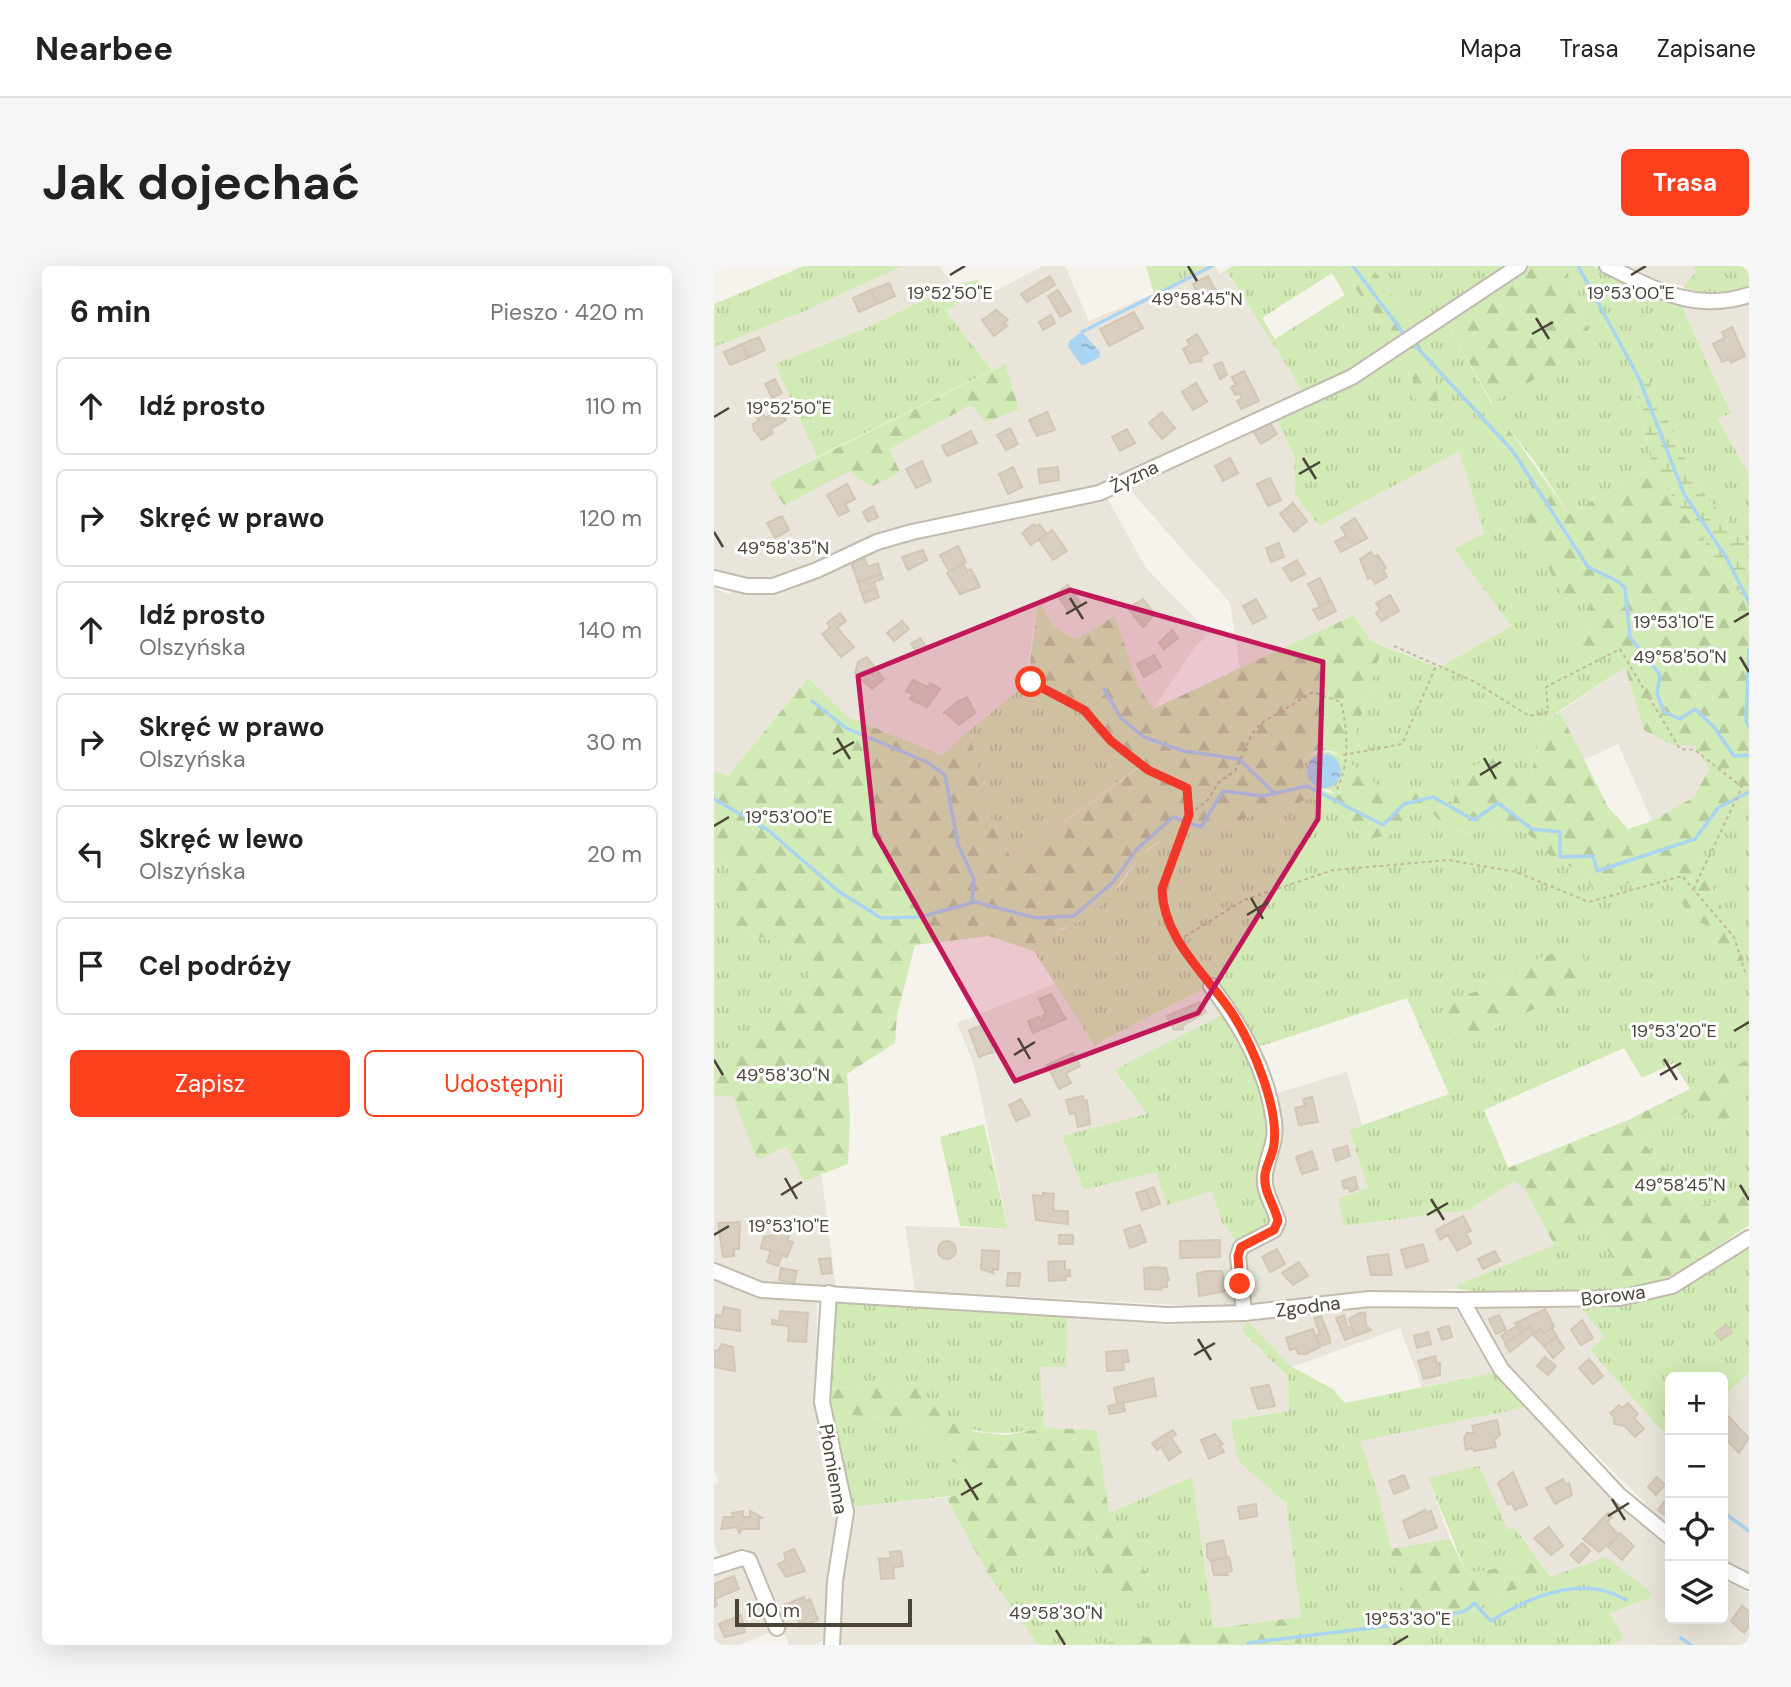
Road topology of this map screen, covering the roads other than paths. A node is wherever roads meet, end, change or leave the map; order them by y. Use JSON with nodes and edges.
{"nodes":[{"id":1,"x":1519,"y":266,"type":"edge"},
{"id":2,"x":1607,"y":266,"type":"edge"},
{"id":3,"x":1749,"y":295,"type":"edge"},
{"id":4,"x":714,"y":578,"type":"edge"},
{"id":5,"x":1211,"y":986,"type":"road end"},
{"id":6,"x":1749,"y":1238,"type":"edge"},
{"id":7,"x":714,"y":1271,"type":"edge"},
{"id":8,"x":829,"y":1293,"type":"junction"},
{"id":9,"x":1462,"y":1300,"type":"junction"},
{"id":10,"x":1244,"y":1313,"type":"junction"},
{"id":11,"x":1665,"y":1533,"type":"edge"},
{"id":12,"x":714,"y":1567,"type":"edge"},
{"id":13,"x":1728,"y":1572,"type":"edge"},
{"id":14,"x":1749,"y":1582,"type":"edge"},
{"id":15,"x":777,"y":1628,"type":"dead end"},
{"id":16,"x":832,"y":1645,"type":"edge"}],
"edges":[{"from":1,"to":4,"type":"street","name":"Żyzna"},
{"from":2,"to":3,"type":"street"},
{"from":5,"to":10,"type":"street"},
{"from":6,"to":9,"type":"street","name":"Borowa"},
{"from":7,"to":8,"type":"street","name":"Zgodna"},
{"from":8,"to":10,"type":"street","name":"Zgodna"},
{"from":8,"to":16,"type":"street","name":"Płomienna"},
{"from":9,"to":10,"type":"street","name":"Zgodna"},
{"from":9,"to":11,"type":"street"},
{"from":12,"to":15,"type":"street"},
{"from":13,"to":14,"type":"street"}]}
